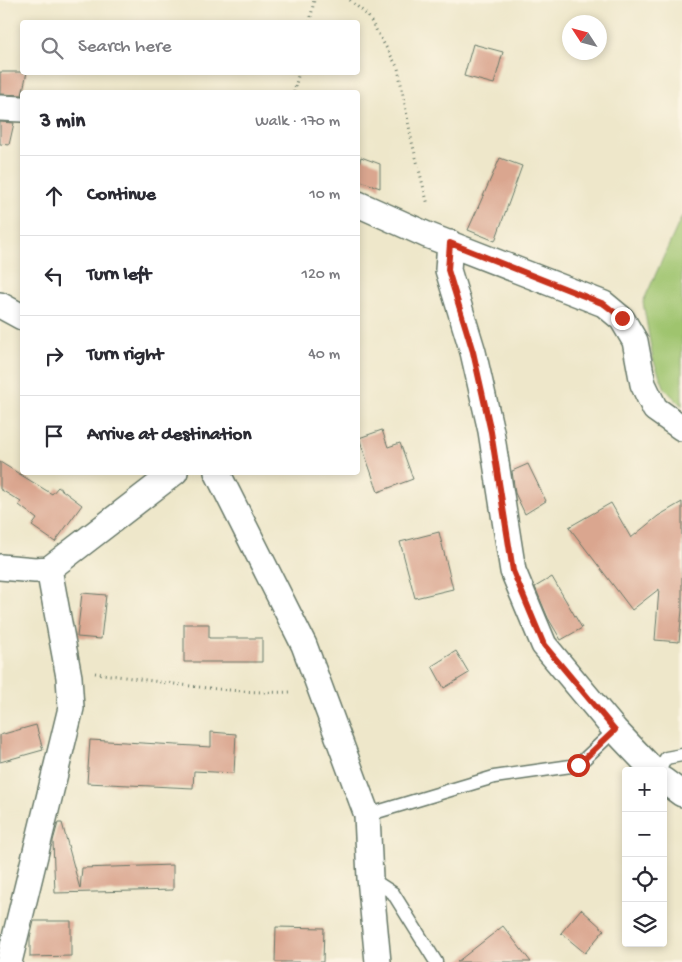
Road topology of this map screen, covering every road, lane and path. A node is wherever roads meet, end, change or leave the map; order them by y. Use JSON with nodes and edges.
{"nodes":[{"id":1,"x":314,"y":0,"type":"edge"},
{"id":2,"x":350,"y":0,"type":"edge"},
{"id":3,"x":310,"y":20,"type":"edge"},
{"id":4,"x":298,"y":75,"type":"edge"},
{"id":5,"x":294,"y":90,"type":"edge"},
{"id":6,"x":0,"y":108,"type":"edge"},
{"id":7,"x":20,"y":110,"type":"edge"},
{"id":8,"x":360,"y":205,"type":"edge"},
{"id":9,"x":427,"y":235,"type":"junction"},
{"id":10,"x":450,"y":243,"type":"junction"},
{"id":11,"x":0,"y":305,"type":"edge"},
{"id":12,"x":20,"y":316,"type":"edge"},
{"id":13,"x":682,"y":428,"type":"edge"},
{"id":14,"x":171,"y":475,"type":"edge"},
{"id":15,"x":218,"y":475,"type":"edge"},
{"id":16,"x":0,"y":566,"type":"edge"},
{"id":17,"x":48,"y":569,"type":"junction"},
{"id":18,"x":69,"y":677,"type":"junction"},
{"id":19,"x":321,"y":691,"type":"junction"},
{"id":20,"x":615,"y":730,"type":"junction"},
{"id":21,"x":682,"y":755,"type":"edge"},
{"id":22,"x":650,"y":767,"type":"edge"},
{"id":23,"x":661,"y":767,"type":"edge"},
{"id":24,"x":667,"y":783,"type":"edge"},
{"id":25,"x":682,"y":794,"type":"edge"},
{"id":26,"x":368,"y":815,"type":"junction"},
{"id":27,"x":370,"y":878,"type":"junction"},
{"id":28,"x":9,"y":962,"type":"edge"},
{"id":29,"x":378,"y":962,"type":"edge"},
{"id":30,"x":436,"y":962,"type":"edge"}],
"edges":[{"from":1,"to":3,"type":"path"},
{"from":2,"to":9,"type":"path"},
{"from":4,"to":5,"type":"path"},
{"from":6,"to":7,"type":"street"},
{"from":8,"to":9,"type":"street"},
{"from":9,"to":10,"type":"street"},
{"from":10,"to":13,"type":"street"},
{"from":10,"to":20,"type":"street"},
{"from":11,"to":12,"type":"street"},
{"from":14,"to":17,"type":"street"},
{"from":15,"to":19,"type":"street"},
{"from":16,"to":17,"type":"street"},
{"from":17,"to":18,"type":"street"},
{"from":18,"to":19,"type":"path"},
{"from":18,"to":28,"type":"street"},
{"from":19,"to":26,"type":"street"},
{"from":20,"to":22,"type":"street"},
{"from":20,"to":26,"type":"lane"},
{"from":21,"to":23,"type":"lane"},
{"from":24,"to":25,"type":"street"},
{"from":26,"to":27,"type":"street"},
{"from":27,"to":29,"type":"street"},
{"from":27,"to":30,"type":"lane"}]}
